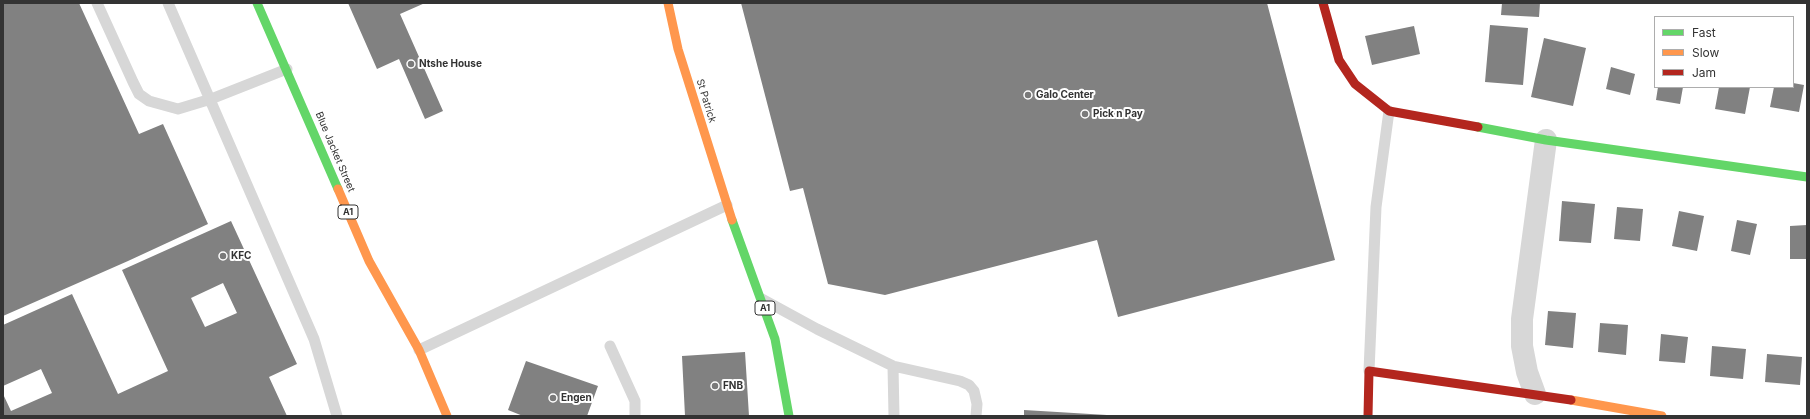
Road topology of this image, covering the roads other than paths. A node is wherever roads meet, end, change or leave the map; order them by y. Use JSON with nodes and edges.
{"nodes":[{"id":1,"x":97,"y":3,"type":"edge"},
{"id":2,"x":168,"y":3,"type":"edge"},
{"id":3,"x":257,"y":3,"type":"edge"},
{"id":4,"x":668,"y":3,"type":"edge"},
{"id":5,"x":1323,"y":3,"type":"edge"},
{"id":6,"x":287,"y":69,"type":"junction"},
{"id":7,"x":211,"y":99,"type":"junction"},
{"id":8,"x":1389,"y":111,"type":"junction"},
{"id":9,"x":1546,"y":140,"type":"junction"},
{"id":10,"x":1807,"y":177,"type":"edge"},
{"id":11,"x":727,"y":205,"type":"junction"},
{"id":12,"x":762,"y":299,"type":"junction"},
{"id":13,"x":610,"y":346,"type":"dead end"},
{"id":14,"x":419,"y":350,"type":"junction"},
{"id":15,"x":893,"y":366,"type":"junction"},
{"id":16,"x":1369,"y":371,"type":"junction"},
{"id":17,"x":1535,"y":394,"type":"junction"},
{"id":18,"x":337,"y":416,"type":"edge"},
{"id":19,"x":447,"y":416,"type":"edge"},
{"id":20,"x":635,"y":416,"type":"edge"},
{"id":21,"x":789,"y":416,"type":"edge"},
{"id":22,"x":894,"y":416,"type":"edge"},
{"id":23,"x":976,"y":416,"type":"edge"},
{"id":24,"x":1368,"y":416,"type":"edge"},
{"id":25,"x":1662,"y":416,"type":"edge"}],
"edges":[{"from":1,"to":7,"type":"lane"},
{"from":2,"to":7,"type":"lane"},
{"from":3,"to":6,"type":"main road","name":"Blue Jacket Street","number":"A1"},
{"from":4,"to":11,"type":"main road","name":"St Patrick","number":"A1"},
{"from":5,"to":8,"type":"main road"},
{"from":6,"to":7,"type":"lane"},
{"from":6,"to":14,"type":"main road","name":"Blue Jacket Street","number":"A1"},
{"from":7,"to":18,"type":"lane"},
{"from":8,"to":9,"type":"main road"},
{"from":8,"to":16,"type":"lane"},
{"from":9,"to":10,"type":"main road"},
{"from":9,"to":17,"type":"street"},
{"from":11,"to":12,"type":"main road","number":"A1"},
{"from":11,"to":14,"type":"lane"},
{"from":12,"to":15,"type":"lane"},
{"from":12,"to":21,"type":"main road","number":"A1"},
{"from":13,"to":20,"type":"lane"},
{"from":14,"to":19,"type":"main road","name":"Blue Jacket Street","number":"A1"},
{"from":15,"to":22,"type":"lane"},
{"from":15,"to":23,"type":"lane"},
{"from":16,"to":17,"type":"main road"},
{"from":16,"to":24,"type":"main road"},
{"from":17,"to":25,"type":"main road"}]}
